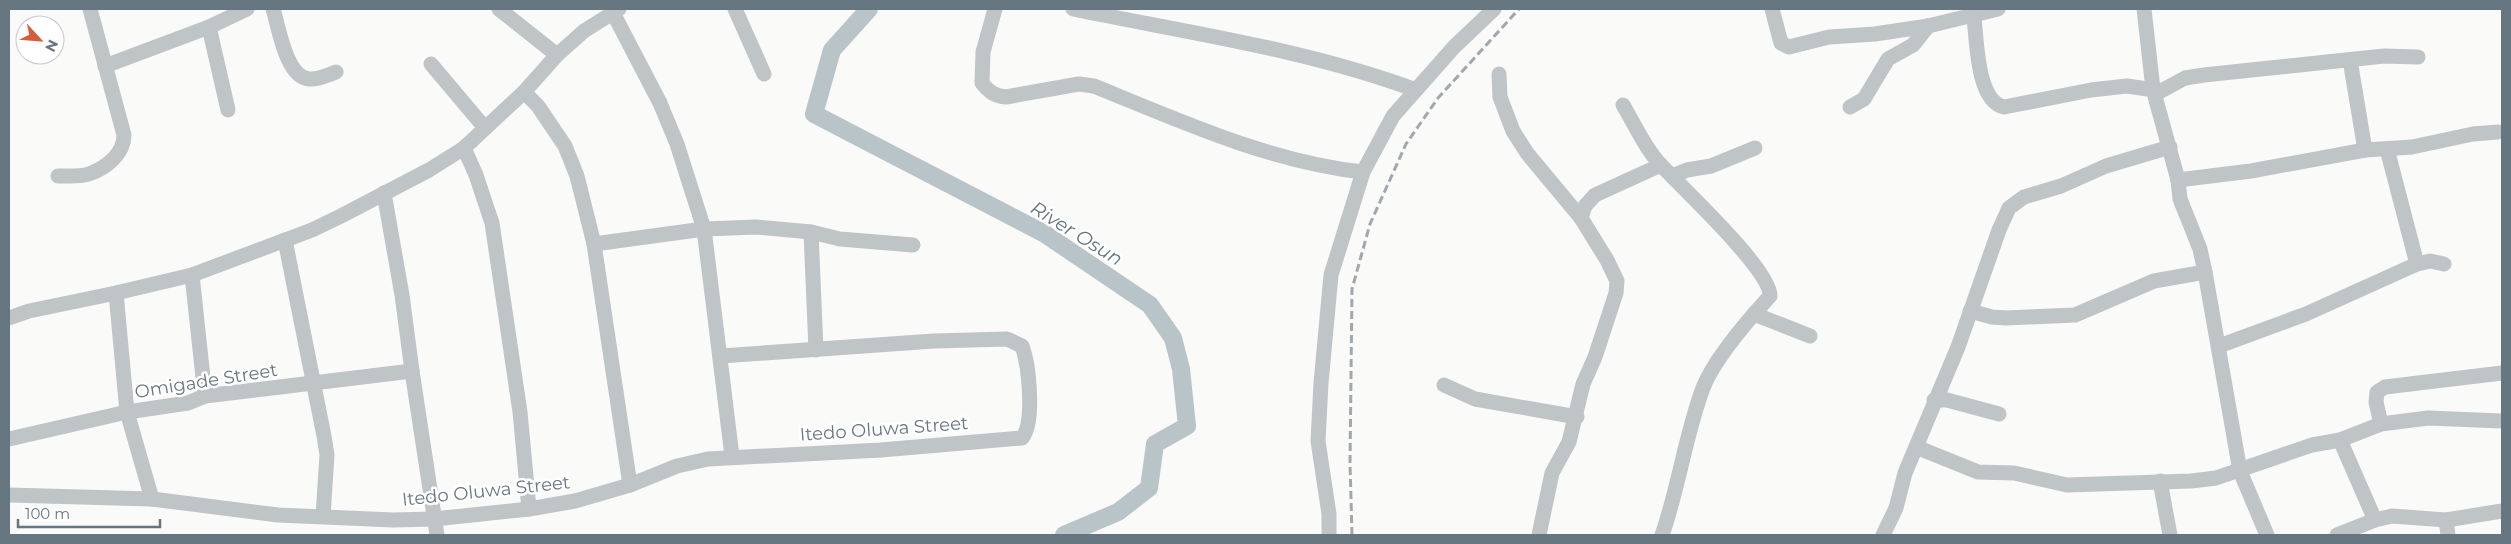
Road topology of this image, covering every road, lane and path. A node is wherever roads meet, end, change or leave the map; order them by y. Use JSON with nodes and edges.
{"nodes":[{"id":1,"x":90,"y":9,"type":"edge"},
{"id":2,"x":247,"y":9,"type":"edge"},
{"id":3,"x":273,"y":9,"type":"edge"},
{"id":4,"x":499,"y":9,"type":"edge"},
{"id":5,"x":735,"y":9,"type":"edge"},
{"id":6,"x":995,"y":9,"type":"edge"},
{"id":7,"x":1073,"y":9,"type":"edge"},
{"id":8,"x":1494,"y":9,"type":"edge"},
{"id":9,"x":1772,"y":9,"type":"edge"},
{"id":10,"x":1998,"y":9,"type":"edge"},
{"id":11,"x":2144,"y":9,"type":"edge"},
{"id":12,"x":614,"y":10,"type":"edge"},
{"id":13,"x":1974,"y":12,"type":"edge"},
{"id":14,"x":1928,"y":26,"type":"junction"},
{"id":15,"x":210,"y":27,"type":"junction"},
{"id":16,"x":557,"y":55,"type":"junction"},
{"id":17,"x":2418,"y":57,"type":"dead end"},
{"id":18,"x":2350,"y":60,"type":"junction"},
{"id":19,"x":431,"y":64,"type":"dead end"},
{"id":20,"x":105,"y":66,"type":"junction"},
{"id":21,"x":336,"y":72,"type":"dead end"},
{"id":22,"x":764,"y":74,"type":"dead end"},
{"id":23,"x":1500,"y":74,"type":"dead end"},
{"id":24,"x":2153,"y":89,"type":"junction"},
{"id":25,"x":1416,"y":90,"type":"junction"},
{"id":26,"x":524,"y":92,"type":"junction"},
{"id":27,"x":1623,"y":106,"type":"dead end"},
{"id":28,"x":1850,"y":107,"type":"dead end"},
{"id":29,"x":228,"y":110,"type":"dead end"},
{"id":30,"x":485,"y":128,"type":"junction"},
{"id":31,"x":2498,"y":132,"type":"dead end"},
{"id":32,"x":464,"y":148,"type":"junction"},
{"id":33,"x":1755,"y":148,"type":"dead end"},
{"id":34,"x":2170,"y":148,"type":"junction"},
{"id":35,"x":2387,"y":149,"type":"junction"},
{"id":36,"x":2366,"y":150,"type":"junction"},
{"id":37,"x":1661,"y":165,"type":"junction"},
{"id":38,"x":1363,"y":172,"type":"junction"},
{"id":39,"x":58,"y":176,"type":"dead end"},
{"id":40,"x":1672,"y":176,"type":"junction"},
{"id":41,"x":2178,"y":180,"type":"junction"},
{"id":42,"x":384,"y":193,"type":"junction"},
{"id":43,"x":1581,"y":218,"type":"junction"},
{"id":44,"x":704,"y":229,"type":"junction"},
{"id":45,"x":811,"y":232,"type":"junction"},
{"id":46,"x":285,"y":240,"type":"junction"},
{"id":47,"x":594,"y":244,"type":"junction"},
{"id":48,"x":913,"y":245,"type":"dead end"},
{"id":49,"x":2417,"y":264,"type":"junction"},
{"id":50,"x":2444,"y":264,"type":"dead end"},
{"id":51,"x":2205,"y":272,"type":"junction"},
{"id":52,"x":192,"y":275,"type":"junction"},
{"id":53,"x":116,"y":294,"type":"junction"},
{"id":54,"x":1970,"y":311,"type":"junction"},
{"id":55,"x":1754,"y":314,"type":"junction"},
{"id":56,"x":9,"y":318,"type":"edge"},
{"id":57,"x":1810,"y":336,"type":"dead end"},
{"id":58,"x":2219,"y":346,"type":"junction"},
{"id":59,"x":816,"y":350,"type":"junction"},
{"id":60,"x":721,"y":356,"type":"junction"},
{"id":61,"x":412,"y":371,"type":"junction"},
{"id":62,"x":2502,"y":373,"type":"edge"},
{"id":63,"x":313,"y":384,"type":"junction"},
{"id":64,"x":1444,"y":386,"type":"dead end"},
{"id":65,"x":205,"y":396,"type":"junction"},
{"id":66,"x":1934,"y":400,"type":"junction"},
{"id":67,"x":127,"y":412,"type":"junction"},
{"id":68,"x":1999,"y":414,"type":"dead end"},
{"id":69,"x":1577,"y":417,"type":"junction"},
{"id":70,"x":2502,"y":421,"type":"edge"},
{"id":71,"x":2381,"y":424,"type":"junction"},
{"id":72,"x":9,"y":439,"type":"edge"},
{"id":73,"x":2340,"y":440,"type":"junction"},
{"id":74,"x":1916,"y":447,"type":"junction"},
{"id":75,"x":732,"y":456,"type":"junction"},
{"id":76,"x":2240,"y":471,"type":"junction"},
{"id":77,"x":2160,"y":481,"type":"junction"},
{"id":78,"x":630,"y":485,"type":"junction"},
{"id":79,"x":9,"y":495,"type":"edge"},
{"id":80,"x":152,"y":499,"type":"junction"},
{"id":81,"x":529,"y":509,"type":"junction"},
{"id":82,"x":2502,"y":511,"type":"edge"},
{"id":83,"x":323,"y":516,"type":"junction"},
{"id":84,"x":434,"y":519,"type":"junction"},
{"id":85,"x":2374,"y":520,"type":"junction"},
{"id":86,"x":2446,"y":520,"type":"junction"},
{"id":87,"x":437,"y":535,"type":"edge"},
{"id":88,"x":1329,"y":535,"type":"edge"},
{"id":89,"x":1539,"y":535,"type":"edge"},
{"id":90,"x":1662,"y":535,"type":"edge"},
{"id":91,"x":1883,"y":535,"type":"edge"},
{"id":92,"x":2170,"y":535,"type":"edge"},
{"id":93,"x":2267,"y":535,"type":"edge"},
{"id":94,"x":2337,"y":535,"type":"edge"},
{"id":95,"x":2448,"y":535,"type":"edge"}],
"edges":[{"from":1,"to":20,"type":"street"},
{"from":2,"to":15,"type":"street"},
{"from":3,"to":21,"type":"street"},
{"from":4,"to":16,"type":"street"},
{"from":5,"to":22,"type":"street"},
{"from":6,"to":38,"type":"street"},
{"from":7,"to":25,"type":"street"},
{"from":8,"to":25,"type":"street"},
{"from":9,"to":14,"type":"street"},
{"from":10,"to":13,"type":"street"},
{"from":11,"to":24,"type":"street"},
{"from":12,"to":16,"type":"street"},
{"from":12,"to":44,"type":"street"},
{"from":13,"to":14,"type":"street"},
{"from":13,"to":24,"type":"street"},
{"from":14,"to":28,"type":"street"},
{"from":15,"to":20,"type":"street"},
{"from":15,"to":29,"type":"street"},
{"from":16,"to":26,"type":"street"},
{"from":17,"to":18,"type":"street"},
{"from":18,"to":24,"type":"street"},
{"from":18,"to":36,"type":"street"},
{"from":19,"to":30,"type":"street"},
{"from":20,"to":39,"type":"street"},
{"from":23,"to":43,"type":"street"},
{"from":24,"to":34,"type":"street"},
{"from":25,"to":38,"type":"street"},
{"from":26,"to":30,"type":"street"},
{"from":26,"to":47,"type":"street"},
{"from":27,"to":37,"type":"street"},
{"from":30,"to":32,"type":"street"},
{"from":31,"to":35,"type":"street"},
{"from":32,"to":42,"type":"street"},
{"from":32,"to":81,"type":"street"},
{"from":33,"to":40,"type":"street"},
{"from":34,"to":41,"type":"street"},
{"from":34,"to":54,"type":"street"},
{"from":35,"to":36,"type":"street"},
{"from":35,"to":49,"type":"street"},
{"from":36,"to":41,"type":"street"},
{"from":37,"to":40,"type":"street"},
{"from":37,"to":43,"type":"street"},
{"from":38,"to":88,"type":"street"},
{"from":40,"to":55,"type":"street"},
{"from":41,"to":51,"type":"street"},
{"from":42,"to":46,"type":"street"},
{"from":42,"to":61,"type":"street"},
{"from":43,"to":69,"type":"street"},
{"from":44,"to":45,"type":"street"},
{"from":44,"to":47,"type":"street"},
{"from":44,"to":60,"type":"street"},
{"from":45,"to":48,"type":"street"},
{"from":45,"to":59,"type":"street"},
{"from":46,"to":52,"type":"street"},
{"from":46,"to":63,"type":"street"},
{"from":47,"to":78,"type":"street"},
{"from":49,"to":50,"type":"street"},
{"from":49,"to":58,"type":"street"},
{"from":51,"to":54,"type":"street"},
{"from":51,"to":58,"type":"street"},
{"from":52,"to":53,"type":"street"},
{"from":52,"to":65,"type":"street"},
{"from":53,"to":56,"type":"street"},
{"from":53,"to":67,"type":"street"},
{"from":54,"to":66,"type":"street"},
{"from":55,"to":57,"type":"street"},
{"from":55,"to":90,"type":"street"},
{"from":58,"to":76,"type":"street"},
{"from":59,"to":60,"type":"street"},
{"from":59,"to":75,"type":"street","name":"Itedo Oluwa Street"},
{"from":60,"to":75,"type":"street"},
{"from":61,"to":63,"type":"street","name":"Omigade Street"},
{"from":61,"to":84,"type":"street"},
{"from":62,"to":71,"type":"street"},
{"from":63,"to":65,"type":"street","name":"Omigade Street"},
{"from":63,"to":83,"type":"street"},
{"from":64,"to":69,"type":"street"},
{"from":65,"to":67,"type":"street","name":"Omigade Street"},
{"from":66,"to":68,"type":"street"},
{"from":66,"to":74,"type":"street"},
{"from":67,"to":72,"type":"street","name":"Omigade Street"},
{"from":67,"to":80,"type":"street"},
{"from":69,"to":89,"type":"street"},
{"from":70,"to":71,"type":"street"},
{"from":71,"to":73,"type":"street"},
{"from":73,"to":76,"type":"street"},
{"from":73,"to":85,"type":"street"},
{"from":74,"to":77,"type":"street"},
{"from":74,"to":91,"type":"street"},
{"from":75,"to":78,"type":"street","name":"Itedo Oluwa Street"},
{"from":76,"to":77,"type":"street"},
{"from":76,"to":93,"type":"street"},
{"from":77,"to":92,"type":"street"},
{"from":78,"to":81,"type":"street","name":"Itedo Oluwa Street"},
{"from":79,"to":80,"type":"street","name":"Itedo Oluwa Street"},
{"from":80,"to":83,"type":"street","name":"Itedo Oluwa Street"},
{"from":81,"to":84,"type":"street","name":"Itedo Oluwa Street"},
{"from":82,"to":86,"type":"street"},
{"from":83,"to":84,"type":"street","name":"Itedo Oluwa Street"},
{"from":84,"to":87,"type":"street"},
{"from":85,"to":86,"type":"street"},
{"from":85,"to":94,"type":"street"},
{"from":86,"to":95,"type":"street"}]}
